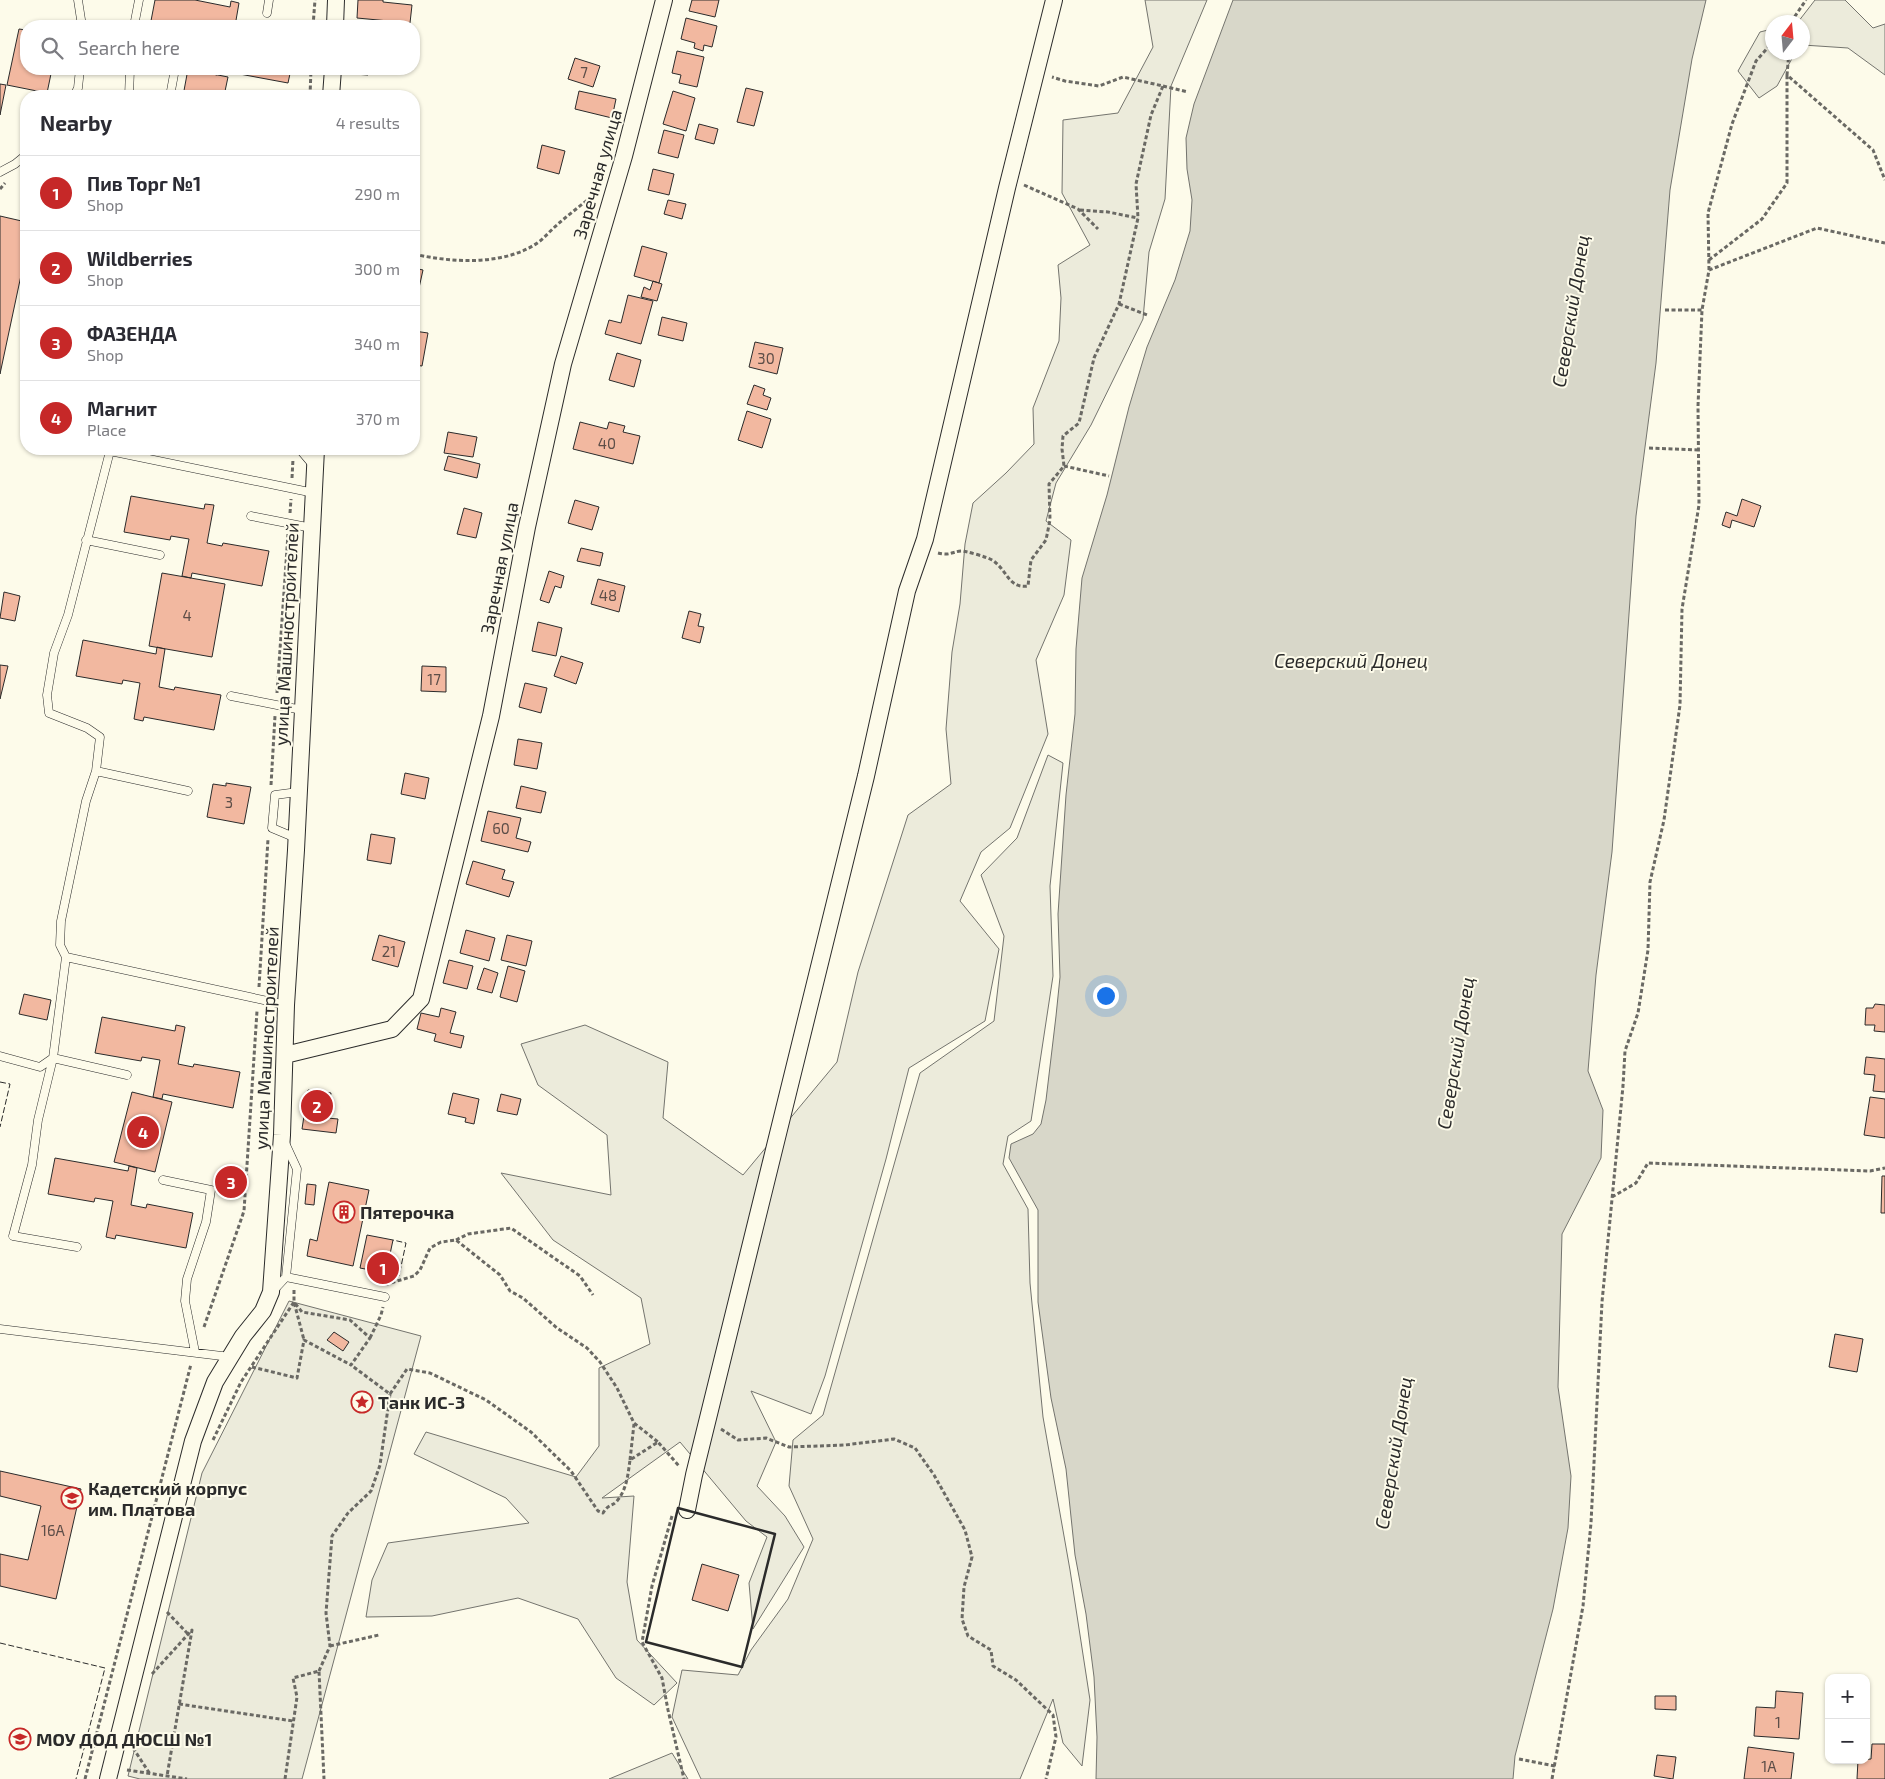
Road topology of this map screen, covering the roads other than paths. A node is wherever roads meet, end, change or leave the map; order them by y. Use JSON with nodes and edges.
{"nodes":[{"id":1,"x":78,"y":0,"type":"edge"},
{"id":2,"x":140,"y":0,"type":"edge"},
{"id":3,"x":269,"y":0,"type":"edge"},
{"id":4,"x":336,"y":0,"type":"edge"},
{"id":5,"x":664,"y":0,"type":"edge"},
{"id":6,"x":1054,"y":0,"type":"edge"},
{"id":7,"x":266,"y":12,"type":"dead end"},
{"id":8,"x":81,"y":20,"type":"edge"},
{"id":9,"x":135,"y":20,"type":"edge"},
{"id":10,"x":335,"y":20,"type":"edge"},
{"id":11,"x":79,"y":75,"type":"edge"},
{"id":12,"x":130,"y":75,"type":"edge"},
{"id":13,"x":173,"y":75,"type":"edge"},
{"id":14,"x":332,"y":75,"type":"edge"},
{"id":15,"x":77,"y":90,"type":"edge"},
{"id":16,"x":129,"y":90,"type":"edge"},
{"id":17,"x":171,"y":90,"type":"edge"},
{"id":18,"x":331,"y":90,"type":"edge"},
{"id":19,"x":20,"y":160,"type":"edge"},
{"id":20,"x":0,"y":172,"type":"edge"},
{"id":21,"x":109,"y":455,"type":"edge"},
{"id":22,"x":130,"y":455,"type":"edge"},
{"id":23,"x":305,"y":455,"type":"edge"},
{"id":24,"x":316,"y":455,"type":"edge"},
{"id":25,"x":315,"y":466,"type":"junction"},
{"id":26,"x":314,"y":493,"type":"junction"},
{"id":27,"x":250,"y":516,"type":"dead end"},
{"id":28,"x":312,"y":528,"type":"junction"},
{"id":29,"x":86,"y":540,"type":"junction"},
{"id":30,"x":160,"y":555,"type":"dead end"},
{"id":31,"x":231,"y":696,"type":"dead end"},
{"id":32,"x":302,"y":710,"type":"junction"},
{"id":33,"x":96,"y":770,"type":"junction"},
{"id":34,"x":188,"y":791,"type":"dead end"},
{"id":35,"x":298,"y":792,"type":"junction"},
{"id":36,"x":296,"y":838,"type":"junction"},
{"id":37,"x":66,"y":957,"type":"junction"},
{"id":38,"x":286,"y":1005,"type":"junction"},
{"id":39,"x":285,"y":1055,"type":"junction"},
{"id":40,"x":0,"y":1056,"type":"edge"},
{"id":41,"x":53,"y":1058,"type":"junction"},
{"id":42,"x":127,"y":1075,"type":"dead end"},
{"id":43,"x":282,"y":1135,"type":"junction"},
{"id":44,"x":164,"y":1180,"type":"dead end"},
{"id":45,"x":77,"y":1247,"type":"dead end"},
{"id":46,"x":286,"y":1277,"type":"junction"},
{"id":47,"x":272,"y":1292,"type":"junction"},
{"id":48,"x":385,"y":1297,"type":"road end"},
{"id":49,"x":0,"y":1329,"type":"edge"},
{"id":50,"x":195,"y":1352,"type":"junction"},
{"id":51,"x":230,"y":1357,"type":"junction"},
{"id":52,"x":687,"y":1510,"type":"dead end"},
{"id":53,"x":108,"y":1779,"type":"edge"}],
"edges":[{"from":1,"to":8,"type":"lane"},
{"from":2,"to":9,"type":"lane"},
{"from":3,"to":7,"type":"lane"},
{"from":4,"to":10,"type":"street"},
{"from":5,"to":39,"type":"street","name":"Заречная улица"},
{"from":6,"to":52,"type":"street"},
{"from":11,"to":15,"type":"lane"},
{"from":12,"to":16,"type":"lane"},
{"from":13,"to":17,"type":"lane"},
{"from":14,"to":18,"type":"street"},
{"from":19,"to":20,"type":"lane"},
{"from":21,"to":29,"type":"lane"},
{"from":22,"to":26,"type":"lane"},
{"from":23,"to":25,"type":"lane"},
{"from":24,"to":25,"type":"street","name":"улица Машиностроителей"},
{"from":25,"to":26,"type":"street","name":"улица Машиностроителей"},
{"from":26,"to":28,"type":"street","name":"улица Машиностроителей"},
{"from":27,"to":28,"type":"lane"},
{"from":28,"to":32,"type":"street","name":"улица Машиностроителей"},
{"from":29,"to":30,"type":"lane"},
{"from":29,"to":33,"type":"lane"},
{"from":31,"to":32,"type":"lane"},
{"from":32,"to":35,"type":"street","name":"улица Машиностроителей"},
{"from":33,"to":34,"type":"lane"},
{"from":33,"to":37,"type":"lane"},
{"from":35,"to":36,"type":"street","name":"улица Машиностроителей"},
{"from":35,"to":36,"type":"lane"},
{"from":36,"to":38,"type":"street","name":"улица Машиностроителей"},
{"from":37,"to":38,"type":"lane"},
{"from":37,"to":41,"type":"lane"},
{"from":38,"to":39,"type":"street","name":"улица Машиностроителей"},
{"from":39,"to":43,"type":"street","name":"улица Машиностроителей"},
{"from":40,"to":41,"type":"lane"},
{"from":41,"to":42,"type":"lane"},
{"from":41,"to":45,"type":"lane"},
{"from":43,"to":46,"type":"lane"},
{"from":43,"to":47,"type":"street","name":"улица Машиностроителей"},
{"from":44,"to":50,"type":"lane"},
{"from":46,"to":47,"type":"lane"},
{"from":46,"to":48,"type":"lane"},
{"from":47,"to":51,"type":"street","name":"улица Машиностроителей"},
{"from":49,"to":50,"type":"lane"},
{"from":50,"to":51,"type":"lane"},
{"from":51,"to":53,"type":"street","name":"улица Машиностроителей"}]}
